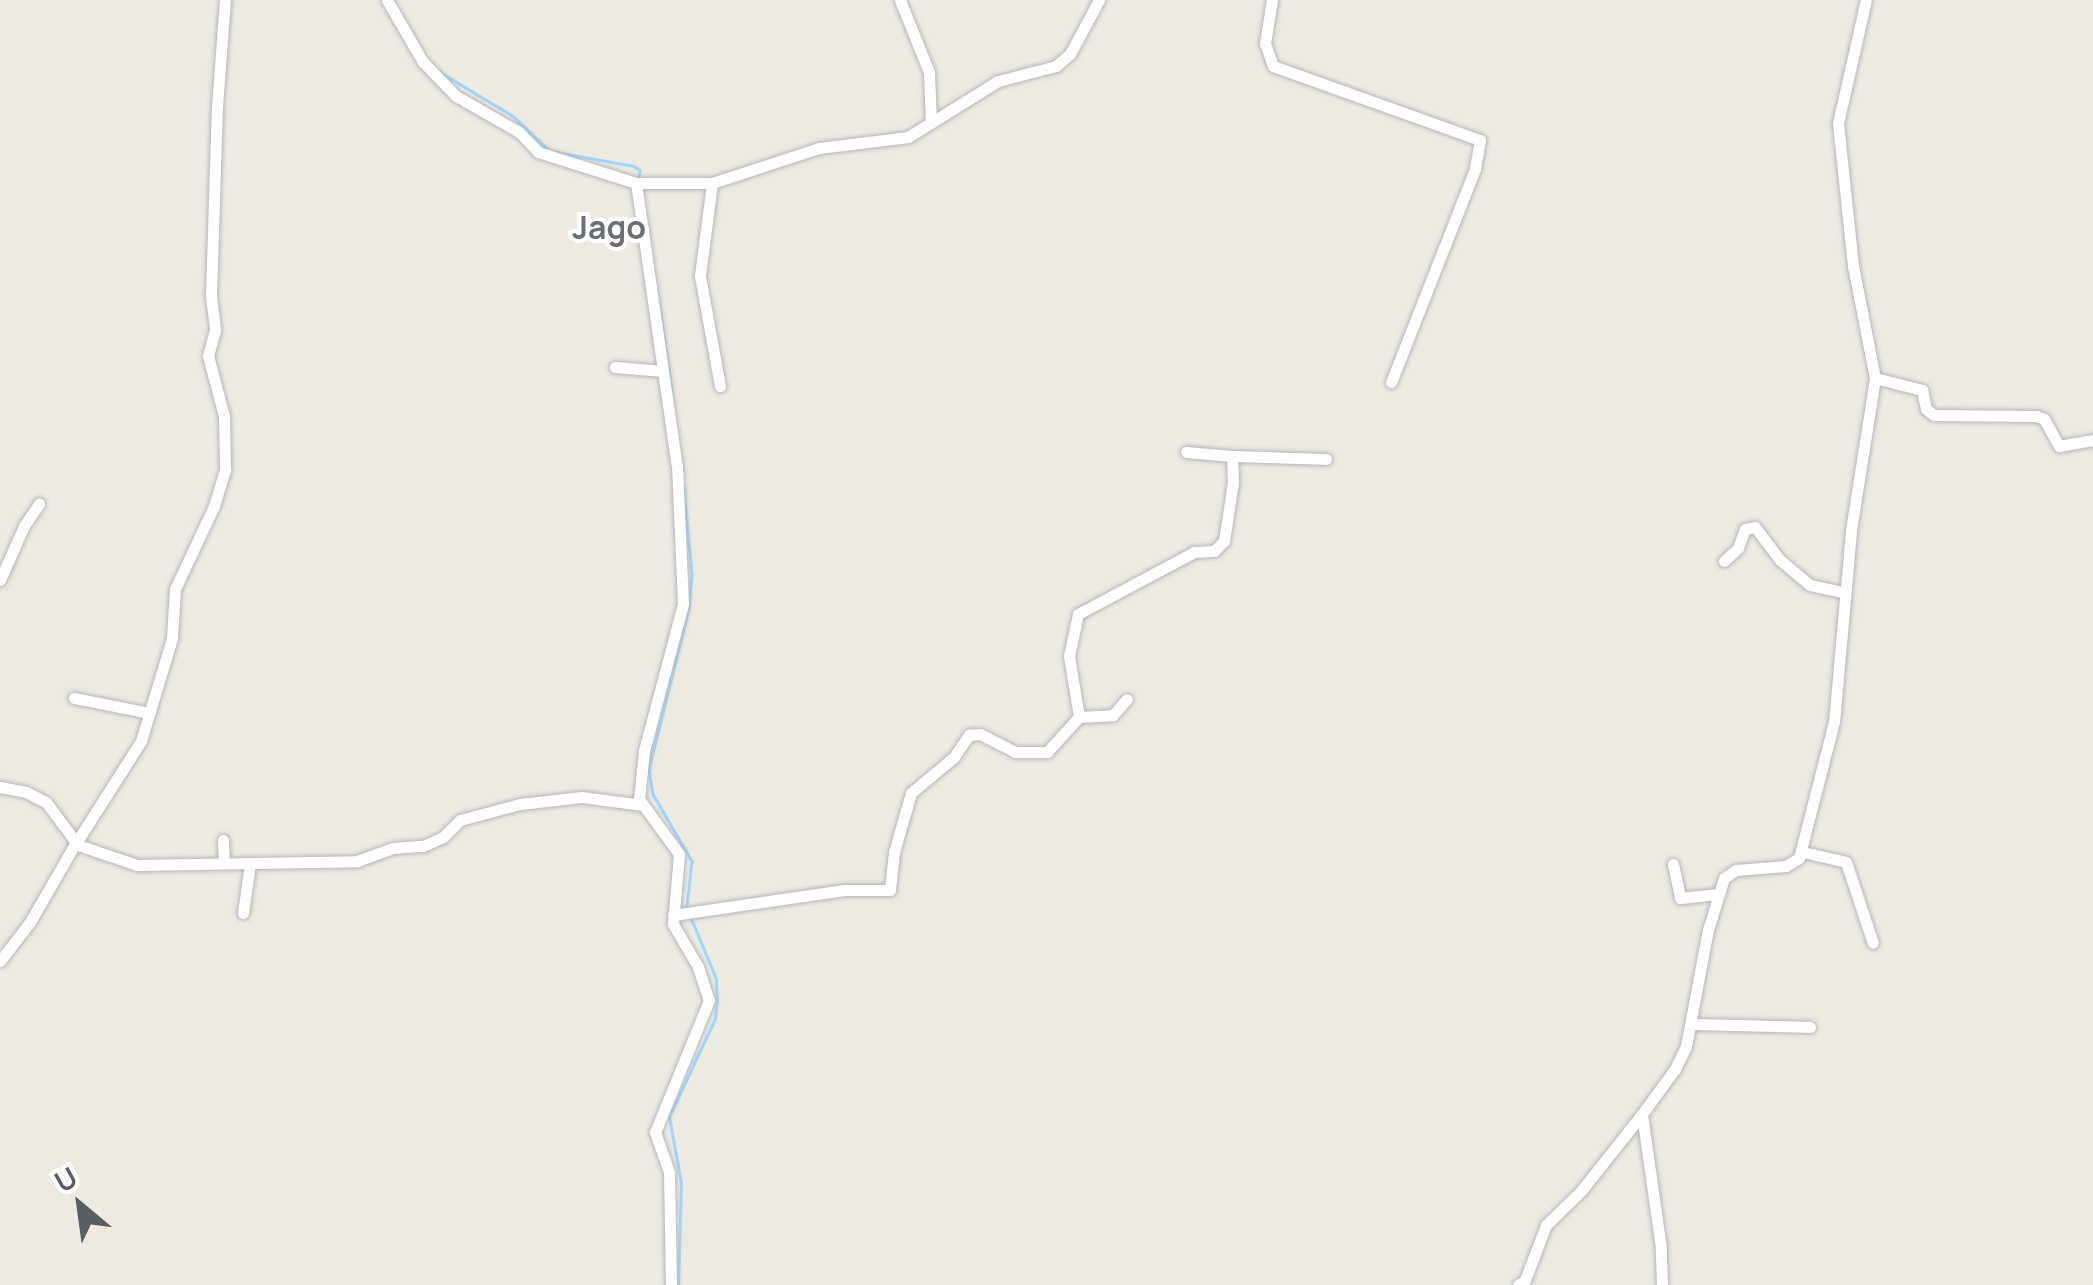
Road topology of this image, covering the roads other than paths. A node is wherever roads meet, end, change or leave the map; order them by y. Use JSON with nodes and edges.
{"nodes":[{"id":1,"x":226,"y":0,"type":"edge"},
{"id":2,"x":386,"y":0,"type":"edge"},
{"id":3,"x":900,"y":0,"type":"edge"},
{"id":4,"x":1098,"y":0,"type":"edge"},
{"id":5,"x":1272,"y":0,"type":"edge"},
{"id":6,"x":1866,"y":0,"type":"edge"},
{"id":7,"x":931,"y":123,"type":"junction"},
{"id":8,"x":712,"y":182,"type":"junction"},
{"id":9,"x":639,"y":183,"type":"junction"},
{"id":10,"x":615,"y":367,"type":"dead end"},
{"id":11,"x":664,"y":371,"type":"junction"},
{"id":12,"x":1876,"y":378,"type":"junction"},
{"id":13,"x":1391,"y":382,"type":"dead end"},
{"id":14,"x":720,"y":386,"type":"dead end"},
{"id":15,"x":2093,"y":440,"type":"edge"},
{"id":16,"x":1186,"y":452,"type":"dead end"},
{"id":17,"x":1232,"y":456,"type":"junction"},
{"id":18,"x":1326,"y":459,"type":"dead end"},
{"id":19,"x":39,"y":504,"type":"dead end"},
{"id":20,"x":1724,"y":562,"type":"dead end"},
{"id":21,"x":0,"y":580,"type":"edge"},
{"id":22,"x":1844,"y":592,"type":"junction"},
{"id":23,"x":74,"y":698,"type":"dead end"},
{"id":24,"x":1127,"y":698,"type":"dead end"},
{"id":25,"x":150,"y":713,"type":"junction"},
{"id":26,"x":1079,"y":717,"type":"junction"},
{"id":27,"x":0,"y":787,"type":"edge"},
{"id":28,"x":642,"y":806,"type":"junction"},
{"id":29,"x":223,"y":840,"type":"dead end"},
{"id":30,"x":76,"y":842,"type":"junction"},
{"id":31,"x":1803,"y":852,"type":"junction"},
{"id":32,"x":224,"y":863,"type":"junction"},
{"id":33,"x":250,"y":864,"type":"junction"},
{"id":34,"x":1673,"y":864,"type":"dead end"},
{"id":35,"x":1718,"y":894,"type":"junction"},
{"id":36,"x":243,"y":913,"type":"dead end"},
{"id":37,"x":676,"y":914,"type":"junction"},
{"id":38,"x":1873,"y":943,"type":"dead end"},
{"id":39,"x":0,"y":961,"type":"edge"},
{"id":40,"x":1691,"y":1024,"type":"junction"},
{"id":41,"x":1810,"y":1027,"type":"dead end"},
{"id":42,"x":1642,"y":1114,"type":"junction"},
{"id":43,"x":672,"y":1285,"type":"edge"},
{"id":44,"x":1518,"y":1285,"type":"edge"},
{"id":45,"x":1662,"y":1285,"type":"edge"}],
"edges":[{"from":1,"to":25,"type":"street"},
{"from":2,"to":9,"type":"street"},
{"from":3,"to":7,"type":"street"},
{"from":4,"to":7,"type":"street"},
{"from":5,"to":13,"type":"street"},
{"from":6,"to":12,"type":"street"},
{"from":7,"to":8,"type":"street"},
{"from":8,"to":9,"type":"street"},
{"from":8,"to":14,"type":"street"},
{"from":9,"to":11,"type":"street"},
{"from":10,"to":11,"type":"street"},
{"from":11,"to":28,"type":"street"},
{"from":12,"to":15,"type":"street"},
{"from":12,"to":22,"type":"street"},
{"from":16,"to":17,"type":"street"},
{"from":17,"to":18,"type":"street"},
{"from":17,"to":26,"type":"street"},
{"from":19,"to":21,"type":"street"},
{"from":20,"to":22,"type":"street"},
{"from":22,"to":31,"type":"street"},
{"from":23,"to":25,"type":"street"},
{"from":24,"to":26,"type":"street"},
{"from":25,"to":30,"type":"street"},
{"from":26,"to":37,"type":"street"},
{"from":27,"to":30,"type":"street"},
{"from":28,"to":33,"type":"street"},
{"from":28,"to":37,"type":"street"},
{"from":29,"to":32,"type":"street"},
{"from":30,"to":32,"type":"street"},
{"from":30,"to":39,"type":"street"},
{"from":31,"to":35,"type":"street"},
{"from":31,"to":38,"type":"street"},
{"from":32,"to":33,"type":"street"},
{"from":33,"to":36,"type":"street"},
{"from":34,"to":35,"type":"street"},
{"from":35,"to":40,"type":"street"},
{"from":37,"to":43,"type":"street"},
{"from":40,"to":41,"type":"street"},
{"from":40,"to":42,"type":"street"},
{"from":42,"to":44,"type":"street"},
{"from":42,"to":45,"type":"street"}]}
